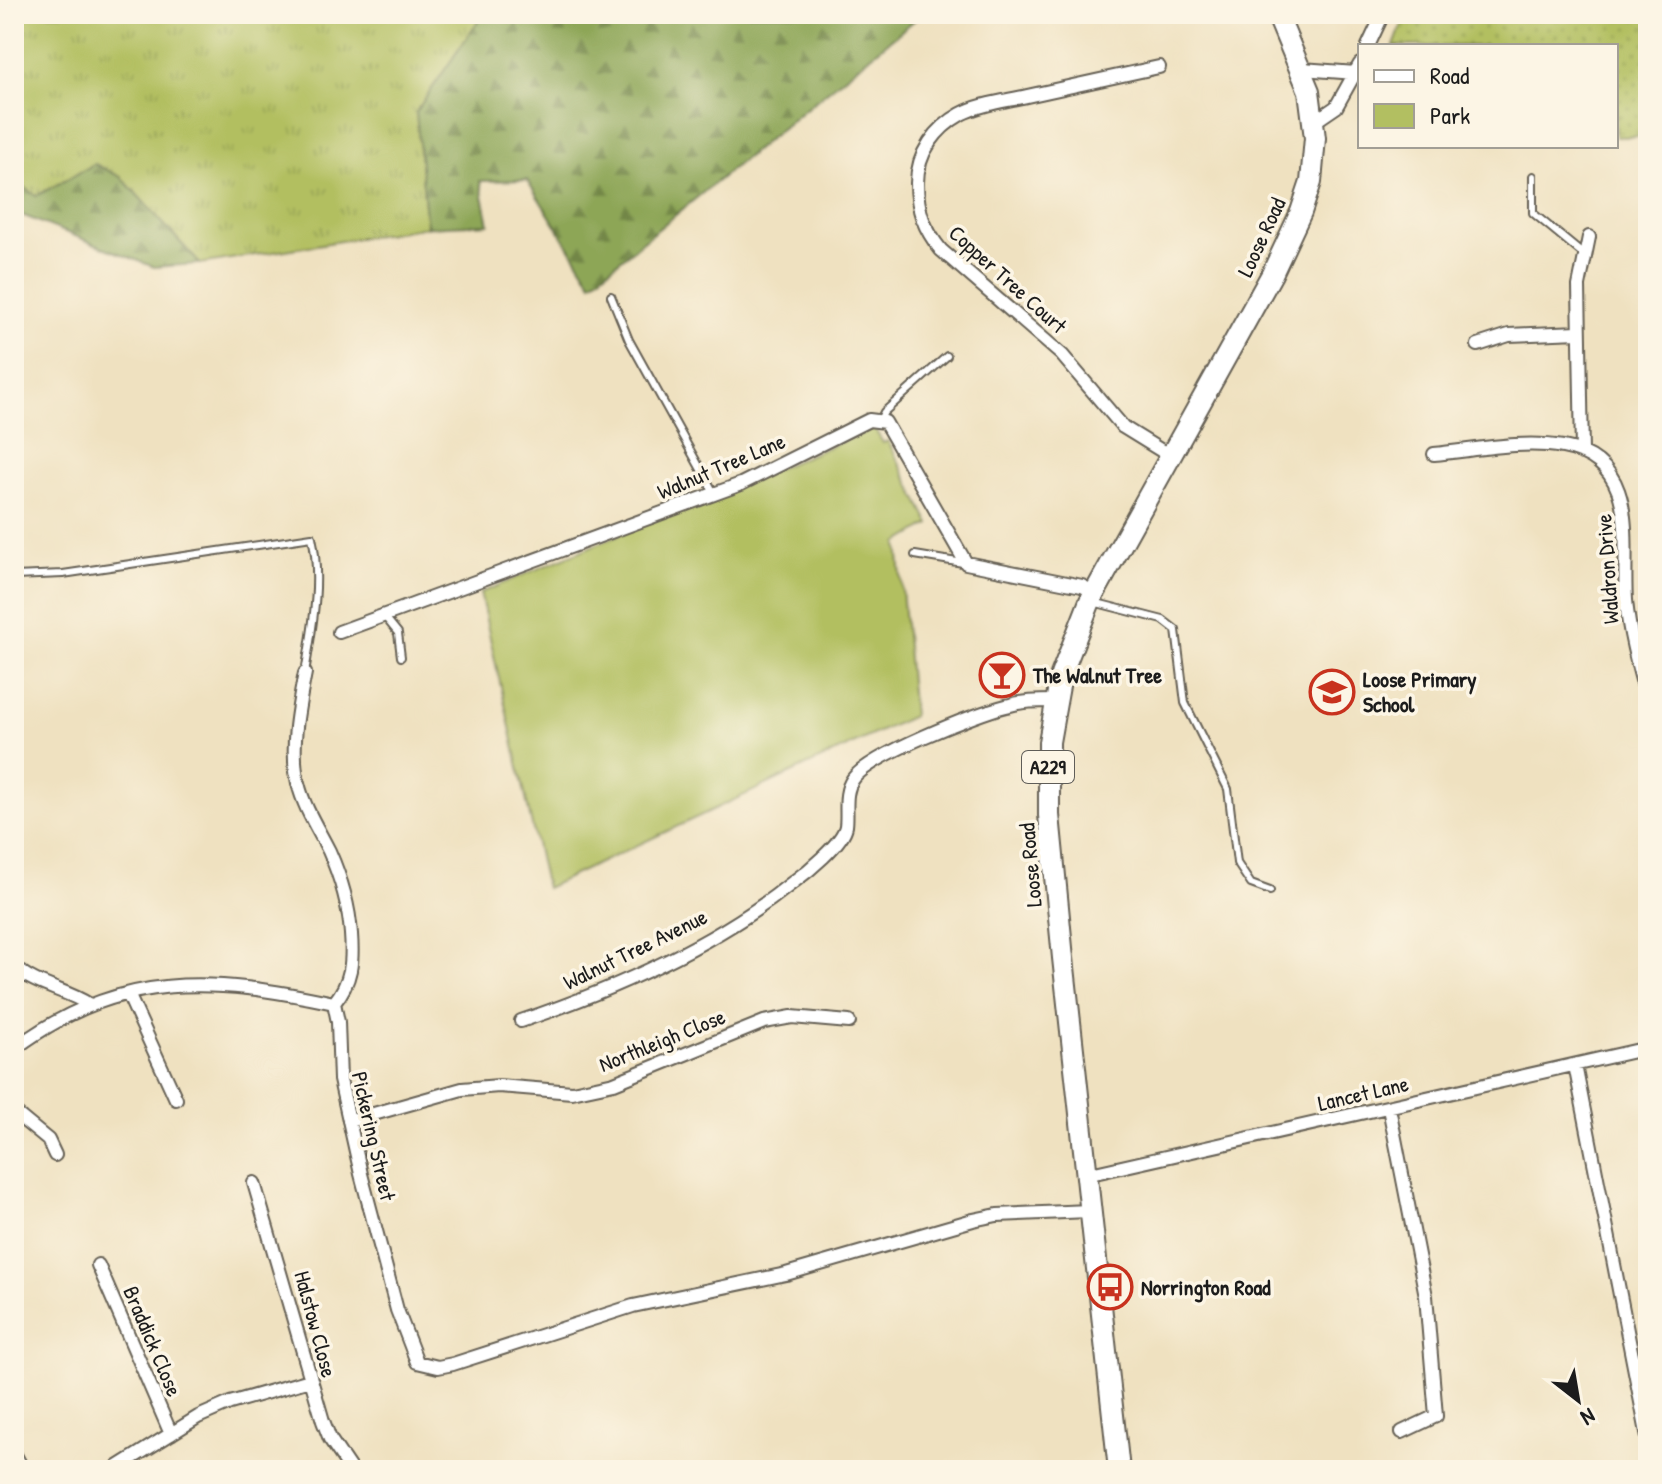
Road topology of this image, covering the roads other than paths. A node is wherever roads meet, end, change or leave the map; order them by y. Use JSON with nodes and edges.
{"nodes":[{"id":1,"x":1277,"y":14,"type":"edge"},
{"id":2,"x":1383,"y":14,"type":"edge"},
{"id":3,"x":1369,"y":44,"type":"edge"},
{"id":4,"x":1159,"y":67,"type":"dead end"},
{"id":5,"x":1358,"y":68,"type":"edge"},
{"id":6,"x":1302,"y":69,"type":"junction"},
{"id":7,"x":1314,"y":122,"type":"junction"},
{"id":8,"x":1533,"y":176,"type":"dead end"},
{"id":9,"x":1589,"y":237,"type":"dead end"},
{"id":10,"x":1584,"y":255,"type":"junction"},
{"id":11,"x":611,"y":296,"type":"dead end"},
{"id":12,"x":1578,"y":332,"type":"junction"},
{"id":13,"x":1478,"y":345,"type":"dead end"},
{"id":14,"x":947,"y":356,"type":"dead end"},
{"id":15,"x":880,"y":420,"type":"junction"},
{"id":16,"x":1582,"y":453,"type":"junction"},
{"id":17,"x":1434,"y":454,"type":"dead end"},
{"id":18,"x":1170,"y":456,"type":"junction"},
{"id":19,"x":714,"y":493,"type":"junction"},
{"id":20,"x":915,"y":555,"type":"dead end"},
{"id":21,"x":966,"y":563,"type":"junction"},
{"id":22,"x":14,"y":576,"type":"edge"},
{"id":23,"x":1092,"y":596,"type":"junction"},
{"id":24,"x":385,"y":617,"type":"junction"},
{"id":25,"x":339,"y":632,"type":"dead end"},
{"id":26,"x":401,"y":657,"type":"dead end"},
{"id":27,"x":305,"y":673,"type":"joint"},
{"id":28,"x":1055,"y":701,"type":"junction"},
{"id":29,"x":1648,"y":702,"type":"edge"},
{"id":30,"x":1270,"y":891,"type":"dead end"},
{"id":31,"x":14,"y":966,"type":"edge"},
{"id":32,"x":129,"y":996,"type":"junction"},
{"id":33,"x":334,"y":1003,"type":"junction"},
{"id":34,"x":90,"y":1005,"type":"junction"},
{"id":35,"x":521,"y":1021,"type":"dead end"},
{"id":36,"x":849,"y":1022,"type":"dead end"},
{"id":37,"x":1648,"y":1048,"type":"edge"},
{"id":38,"x":14,"y":1049,"type":"edge"},
{"id":39,"x":1575,"y":1065,"type":"junction"},
{"id":40,"x":176,"y":1099,"type":"dead end"},
{"id":41,"x":1389,"y":1108,"type":"junction"},
{"id":42,"x":14,"y":1112,"type":"edge"},
{"id":43,"x":349,"y":1121,"type":"junction"},
{"id":44,"x":55,"y":1155,"type":"dead end"},
{"id":45,"x":1086,"y":1175,"type":"junction"},
{"id":46,"x":254,"y":1183,"type":"dead end"},
{"id":47,"x":1089,"y":1211,"type":"junction"},
{"id":48,"x":98,"y":1265,"type":"dead end"},
{"id":49,"x":1642,"y":1376,"type":"edge"},
{"id":50,"x":310,"y":1380,"type":"junction"},
{"id":51,"x":1402,"y":1432,"type":"dead end"},
{"id":52,"x":171,"y":1434,"type":"junction"},
{"id":53,"x":1648,"y":1438,"type":"edge"},
{"id":54,"x":14,"y":1453,"type":"edge"},
{"id":55,"x":23,"y":1470,"type":"edge"},
{"id":56,"x":113,"y":1470,"type":"edge"},
{"id":57,"x":351,"y":1470,"type":"edge"},
{"id":58,"x":1119,"y":1470,"type":"edge"}],
"edges":[{"from":1,"to":6,"type":"highway","number":"A229"},
{"from":2,"to":3,"type":"street"},
{"from":4,"to":18,"type":"street","name":"Copper Tree Court"},
{"from":5,"to":6,"type":"street"},
{"from":5,"to":7,"type":"street"},
{"from":6,"to":7,"type":"highway","number":"A229"},
{"from":7,"to":18,"type":"highway","name":"Loose Road","number":"A229"},
{"from":8,"to":10,"type":"lane"},
{"from":9,"to":10,"type":"street"},
{"from":10,"to":12,"type":"street"},
{"from":11,"to":19,"type":"lane"},
{"from":12,"to":13,"type":"street"},
{"from":12,"to":16,"type":"street"},
{"from":14,"to":15,"type":"lane"},
{"from":15,"to":19,"type":"street","name":"Walnut Tree Lane"},
{"from":15,"to":21,"type":"street"},
{"from":16,"to":17,"type":"street"},
{"from":16,"to":29,"type":"street","name":"Waldron Drive"},
{"from":18,"to":23,"type":"highway","name":"Loose Road","number":"A229"},
{"from":19,"to":24,"type":"street","name":"Walnut Tree Lane"},
{"from":20,"to":21,"type":"lane"},
{"from":21,"to":23,"type":"street"},
{"from":22,"to":27,"type":"lane"},
{"from":23,"to":28,"type":"highway","name":"Loose Road","number":"A229"},
{"from":23,"to":30,"type":"lane"},
{"from":24,"to":25,"type":"street","name":"Walnut Tree Lane"},
{"from":24,"to":26,"type":"lane"},
{"from":27,"to":33,"type":"street"},
{"from":28,"to":35,"type":"street","name":"Walnut Tree Avenue"},
{"from":28,"to":45,"type":"highway","name":"Loose Road","number":"A229"},
{"from":31,"to":34,"type":"street"},
{"from":32,"to":33,"type":"street"},
{"from":32,"to":34,"type":"street"},
{"from":32,"to":40,"type":"street"},
{"from":33,"to":43,"type":"street","name":"Pickering Street"},
{"from":34,"to":38,"type":"street"},
{"from":36,"to":43,"type":"street","name":"Northleigh Close"},
{"from":37,"to":39,"type":"street","name":"Lancet Lane"},
{"from":39,"to":41,"type":"street","name":"Lancet Lane"},
{"from":39,"to":49,"type":"street"},
{"from":41,"to":45,"type":"street","name":"Lancet Lane"},
{"from":41,"to":51,"type":"street"},
{"from":42,"to":44,"type":"street"},
{"from":43,"to":47,"type":"street","name":"Pickering Street"},
{"from":45,"to":47,"type":"highway","name":"Loose Road","number":"A229"},
{"from":46,"to":50,"type":"street","name":"Halstow Close"},
{"from":47,"to":58,"type":"highway","name":"Loose Road","number":"A229"},
{"from":48,"to":52,"type":"street","name":"Braddick Close"},
{"from":49,"to":53,"type":"street"},
{"from":50,"to":52,"type":"street"},
{"from":50,"to":57,"type":"street","name":"Halstow Close"},
{"from":52,"to":56,"type":"street"},
{"from":54,"to":55,"type":"street"}]}
